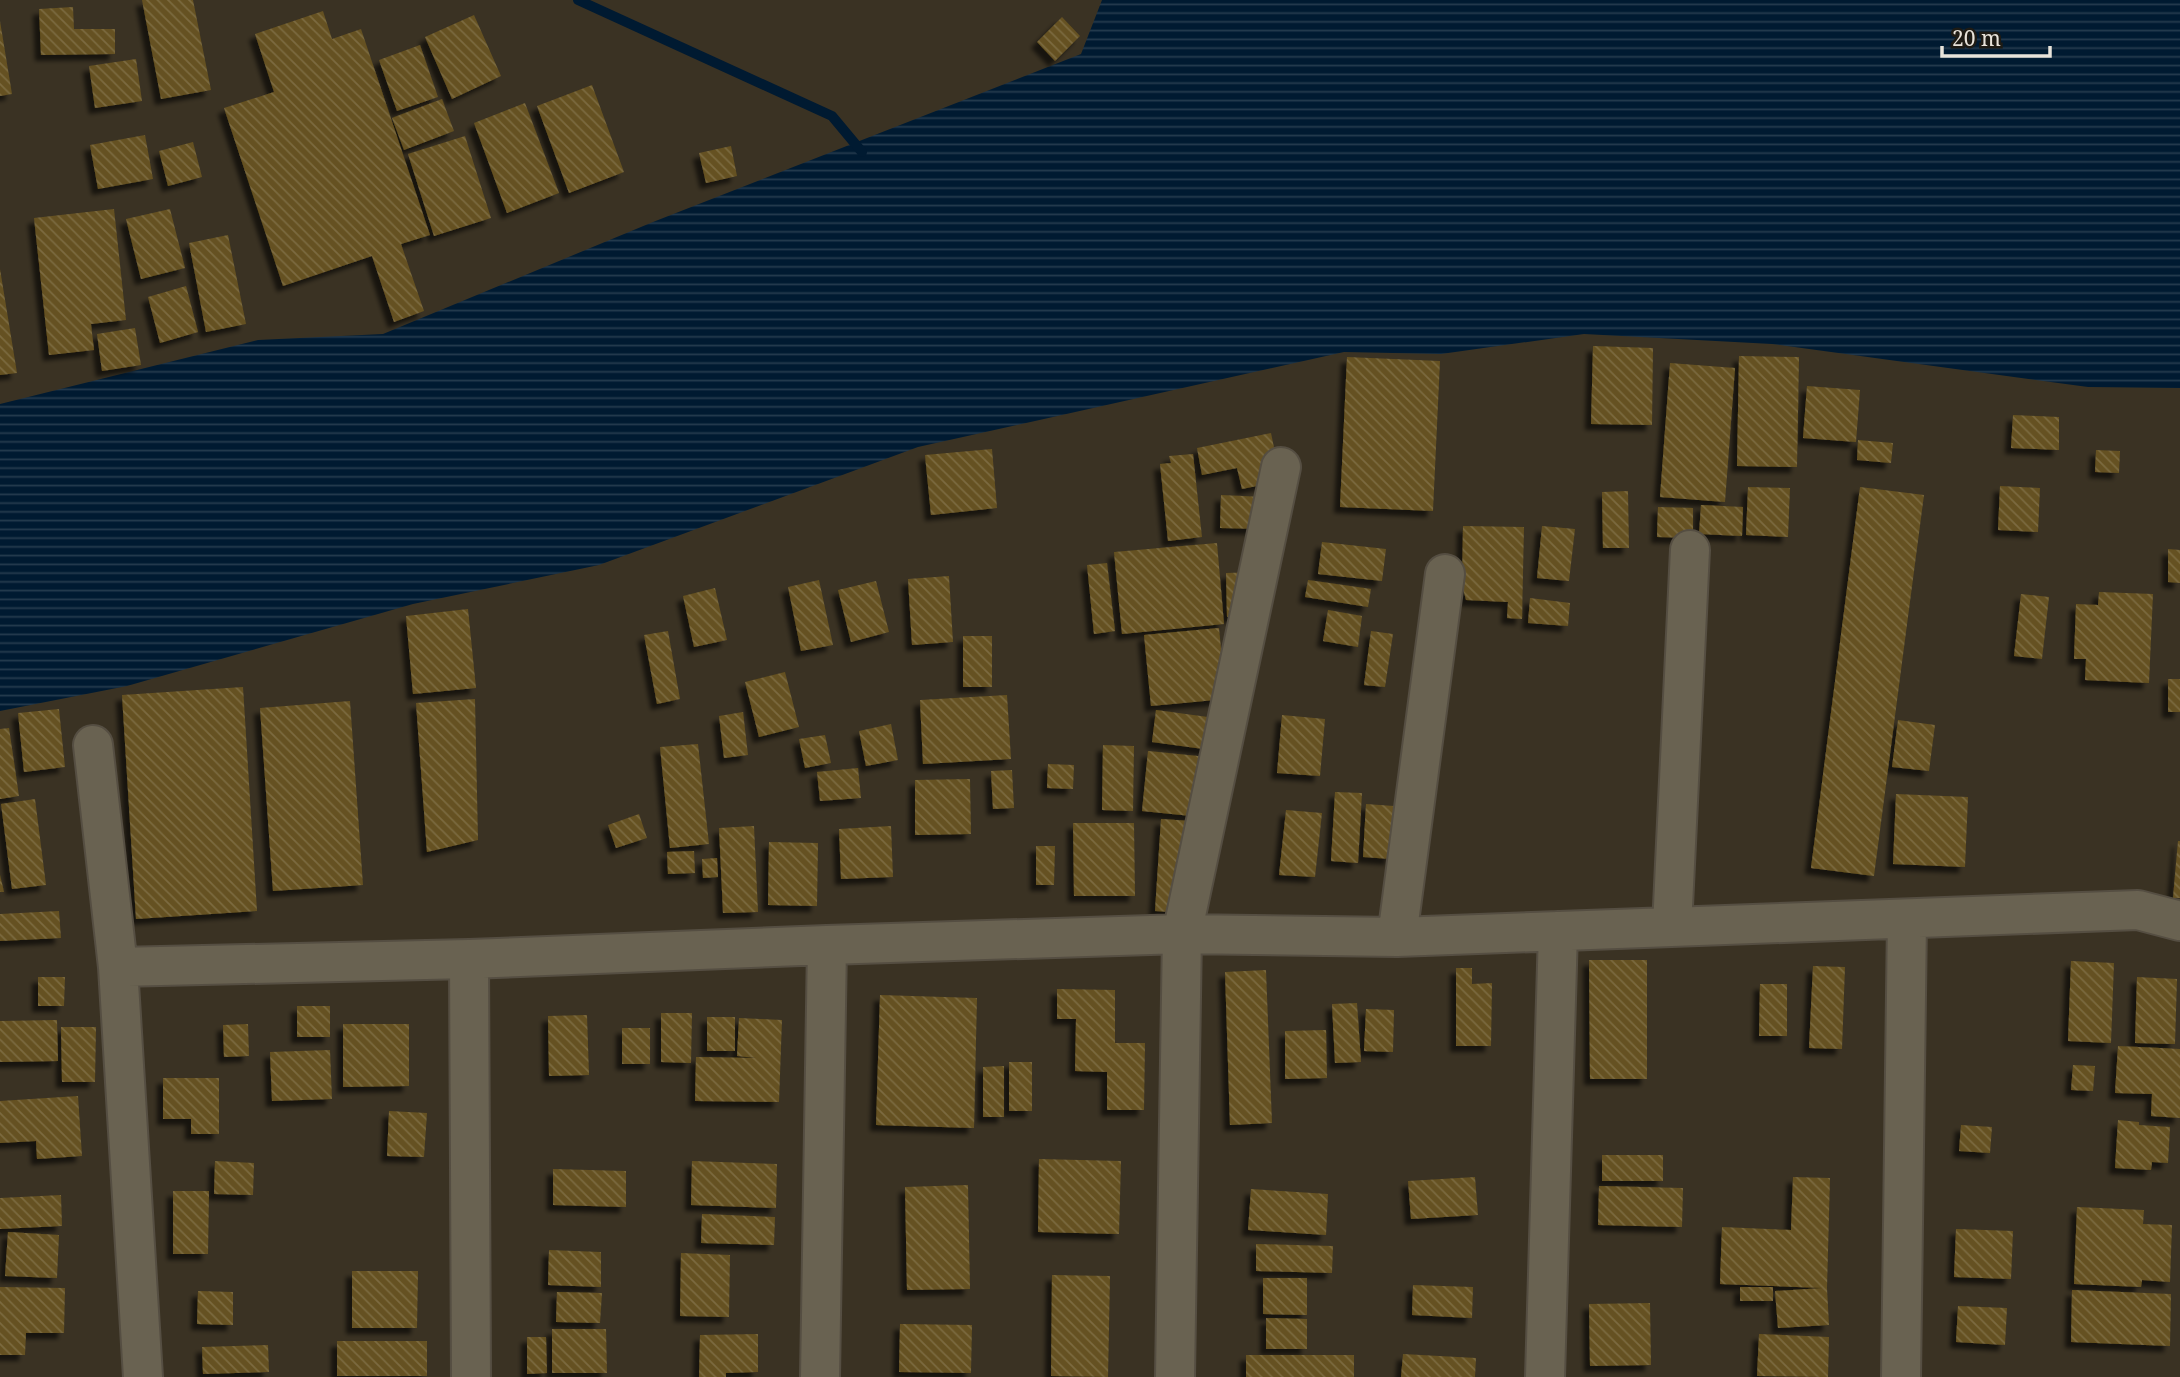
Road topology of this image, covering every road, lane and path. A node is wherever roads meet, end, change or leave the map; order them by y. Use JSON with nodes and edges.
{"nodes":[{"id":1,"x":1281,"y":467,"type":"dead end"},
{"id":2,"x":1690,"y":550,"type":"dead end"},
{"id":3,"x":1445,"y":574,"type":"dead end"},
{"id":4,"x":93,"y":745,"type":"dead end"},
{"id":5,"x":1907,"y":919,"type":"junction"},
{"id":6,"x":2180,"y":921,"type":"edge"},
{"id":7,"x":1672,"y":927,"type":"junction"},
{"id":8,"x":1558,"y":931,"type":"junction"},
{"id":9,"x":1182,"y":934,"type":"junction"},
{"id":10,"x":1397,"y":937,"type":"junction"},
{"id":11,"x":827,"y":945,"type":"junction"},
{"id":12,"x":469,"y":959,"type":"junction"},
{"id":13,"x":117,"y":967,"type":"junction"},
{"id":14,"x":143,"y":1377,"type":"edge"},
{"id":15,"x":471,"y":1377,"type":"edge"},
{"id":16,"x":820,"y":1377,"type":"edge"},
{"id":17,"x":1175,"y":1377,"type":"edge"},
{"id":18,"x":1545,"y":1377,"type":"edge"},
{"id":19,"x":1901,"y":1377,"type":"edge"}],
"edges":[{"from":1,"to":9,"type":"street"},
{"from":2,"to":7,"type":"street"},
{"from":3,"to":10,"type":"street"},
{"from":4,"to":13,"type":"street"},
{"from":5,"to":6,"type":"street"},
{"from":5,"to":7,"type":"street"},
{"from":5,"to":19,"type":"street"},
{"from":7,"to":8,"type":"street"},
{"from":8,"to":10,"type":"street"},
{"from":8,"to":18,"type":"street"},
{"from":9,"to":10,"type":"street"},
{"from":9,"to":11,"type":"street"},
{"from":9,"to":17,"type":"street"},
{"from":11,"to":12,"type":"street"},
{"from":11,"to":16,"type":"street"},
{"from":12,"to":13,"type":"street"},
{"from":12,"to":15,"type":"street"},
{"from":13,"to":14,"type":"street"}]}
